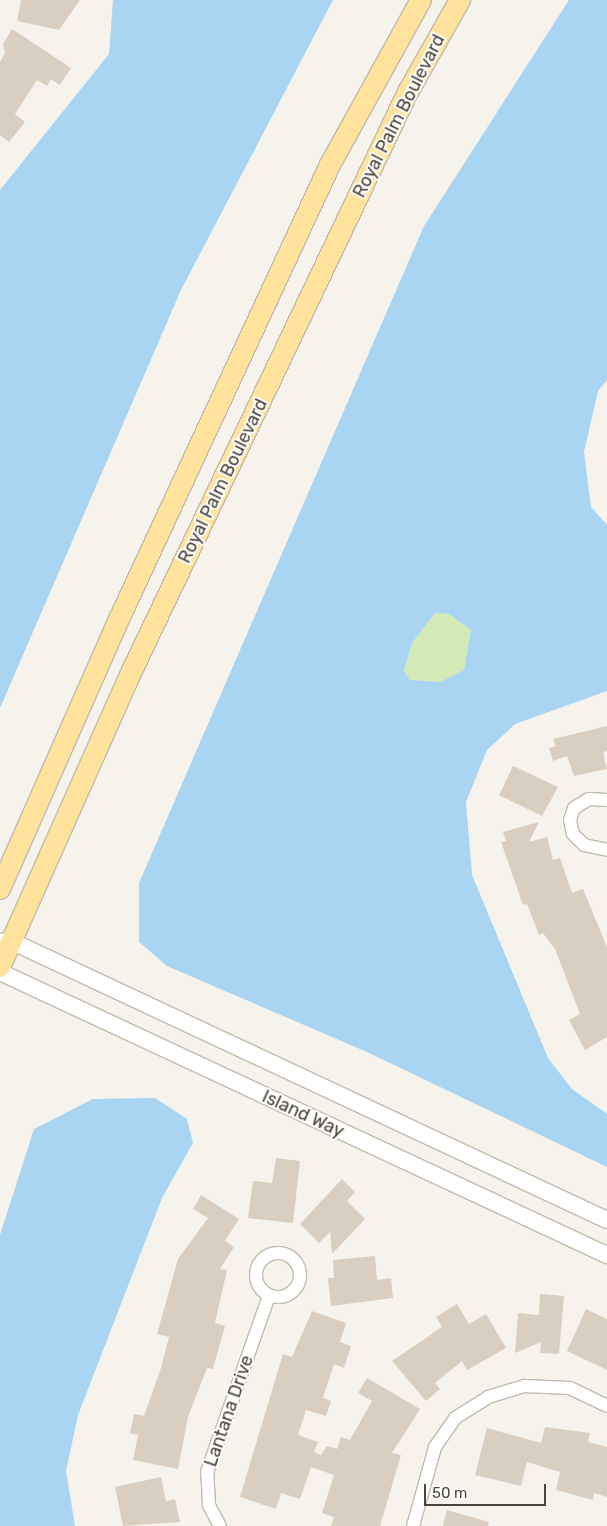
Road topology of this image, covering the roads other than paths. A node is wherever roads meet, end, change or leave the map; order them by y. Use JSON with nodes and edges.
{"nodes":[{"id":1,"x":422,"y":0,"type":"edge"},
{"id":2,"x":460,"y":0,"type":"edge"},
{"id":3,"x":607,"y":800,"type":"edge"},
{"id":4,"x":607,"y":850,"type":"edge"},
{"id":5,"x":0,"y":890,"type":"edge"},
{"id":6,"x":6,"y":942,"type":"edge"},
{"id":7,"x":0,"y":967,"type":"edge"},
{"id":8,"x":0,"y":972,"type":"edge"},
{"id":9,"x":607,"y":1220,"type":"edge"},
{"id":10,"x":607,"y":1254,"type":"edge"},
{"id":11,"x":270,"y":1296,"type":"dead end"},
{"id":12,"x":607,"y":1406,"type":"edge"},
{"id":13,"x":220,"y":1526,"type":"edge"},
{"id":14,"x":413,"y":1526,"type":"edge"}],
"edges":[{"from":1,"to":5,"type":"main road","name":"Royal Palm Boulevard"},
{"from":2,"to":6,"type":"main road","name":"Royal Palm Boulevard"},
{"from":3,"to":4,"type":"street"},
{"from":6,"to":7,"type":"main road","name":"Royal Palm Boulevard"},
{"from":6,"to":9,"type":"street","name":"Island Way"},
{"from":8,"to":10,"type":"street","name":"Island Way"},
{"from":11,"to":13,"type":"street","name":"Lantana Drive"},
{"from":12,"to":14,"type":"street"}]}
